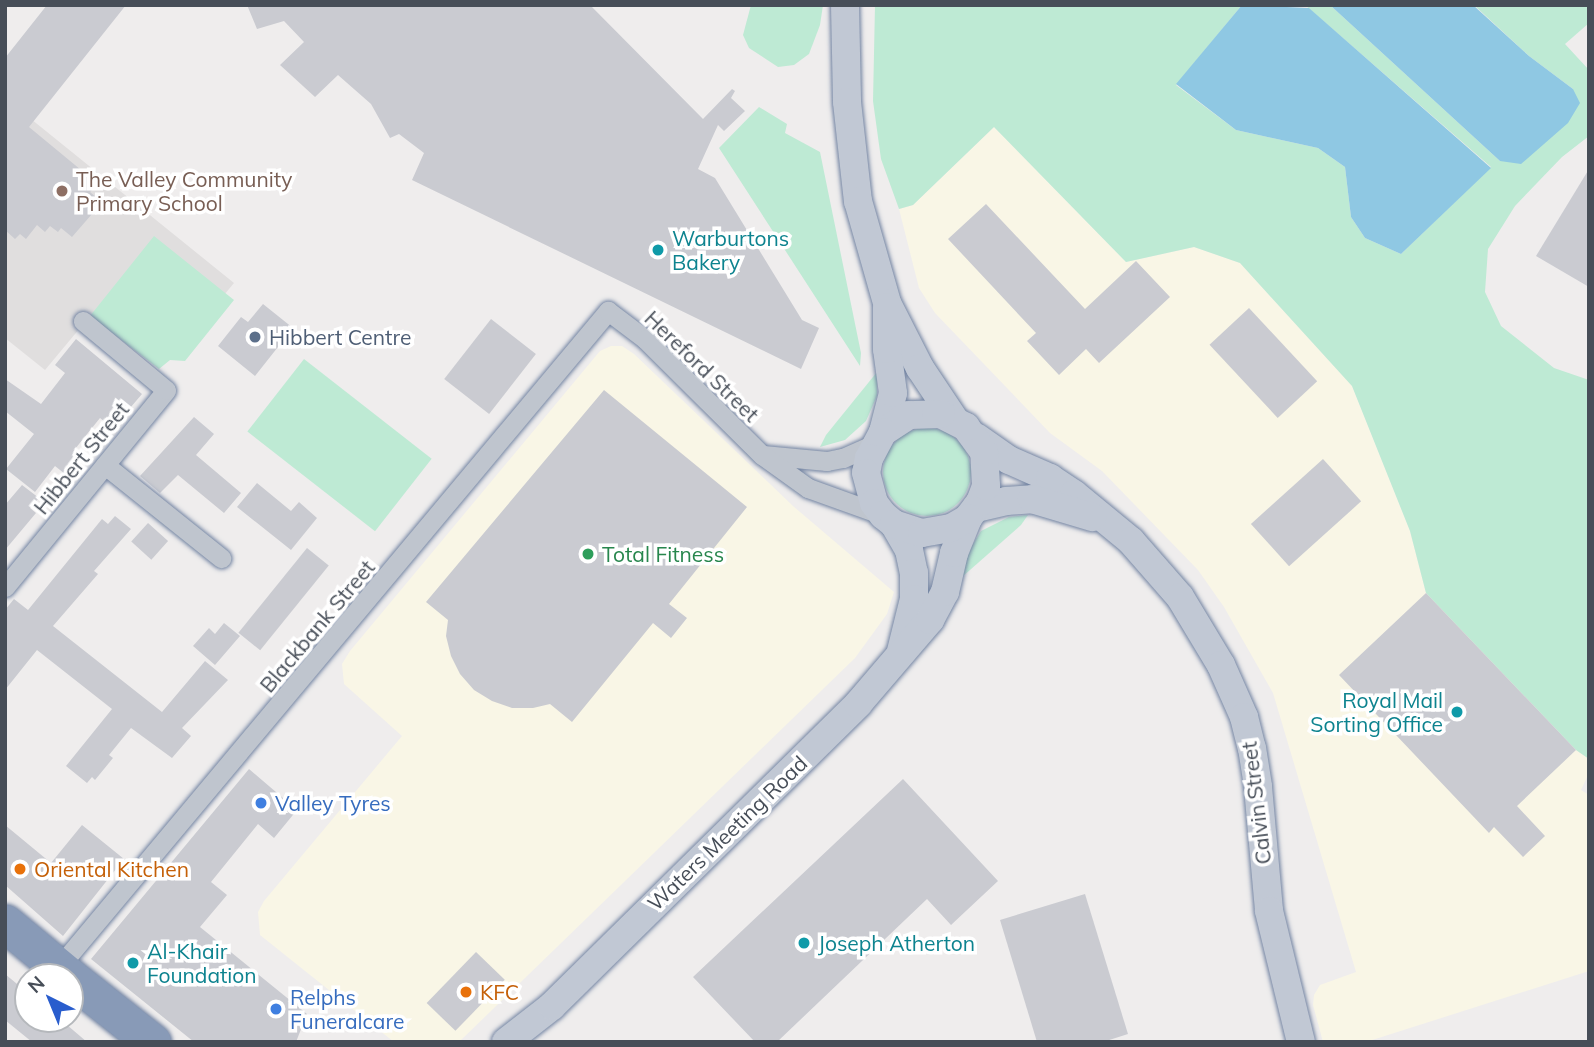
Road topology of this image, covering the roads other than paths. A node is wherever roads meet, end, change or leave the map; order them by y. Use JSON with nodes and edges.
{"nodes":[{"id":1,"x":845,"y":5,"type":"edge"},
{"id":2,"x":887,"y":303,"type":"junction"},
{"id":3,"x":608,"y":312,"type":"joint"},
{"id":4,"x":83,"y":321,"type":"dead end"},
{"id":5,"x":954,"y":419,"type":"junction"},
{"id":6,"x":976,"y":437,"type":"junction"},
{"id":7,"x":879,"y":438,"type":"junction"},
{"id":8,"x":762,"y":455,"type":"junction"},
{"id":9,"x":105,"y":465,"type":"junction"},
{"id":10,"x":972,"y":513,"type":"junction"},
{"id":11,"x":889,"y":519,"type":"junction"},
{"id":12,"x":1108,"y":523,"type":"junction"},
{"id":13,"x":221,"y":558,"type":"dead end"},
{"id":14,"x":5,"y":587,"type":"edge"},
{"id":15,"x":900,"y":657,"type":"junction"},
{"id":16,"x":5,"y":923,"type":"edge"},
{"id":17,"x":53,"y":963,"type":"edge"},
{"id":18,"x":75,"y":963,"type":"edge"},
{"id":19,"x":84,"y":988,"type":"edge"},
{"id":20,"x":552,"y":1006,"type":"junction"},
{"id":21,"x":152,"y":1042,"type":"edge"},
{"id":22,"x":506,"y":1042,"type":"edge"},
{"id":23,"x":532,"y":1042,"type":"edge"},
{"id":24,"x":1301,"y":1042,"type":"edge"}],
"edges":[{"from":1,"to":2,"type":"street"},
{"from":2,"to":5,"type":"street"},
{"from":2,"to":7,"type":"street"},
{"from":3,"to":8,"type":"street","name":"Hereford Street"},
{"from":3,"to":18,"type":"street","name":"Blackbank Street"},
{"from":4,"to":9,"type":"street","name":"Hibbert Street"},
{"from":5,"to":6,"type":"street"},
{"from":5,"to":7,"type":"street"},
{"from":6,"to":10,"type":"street"},
{"from":6,"to":12,"type":"street","name":"Calvin Street"},
{"from":7,"to":8,"type":"street"},
{"from":7,"to":11,"type":"street"},
{"from":8,"to":11,"type":"street","name":"Hereford Street"},
{"from":9,"to":13,"type":"street"},
{"from":9,"to":14,"type":"street","name":"Hibbert Street"},
{"from":10,"to":11,"type":"street"},
{"from":10,"to":12,"type":"street","name":"Calvin Street"},
{"from":10,"to":15,"type":"street","name":"Waters Meeting Road"},
{"from":11,"to":15,"type":"street","name":"Waters Meeting Road"},
{"from":12,"to":24,"type":"street","name":"Calvin Street"},
{"from":15,"to":20,"type":"street","name":"Waters Meeting Road"},
{"from":16,"to":17,"type":"highway"},
{"from":19,"to":21,"type":"highway"},
{"from":20,"to":22,"type":"street","name":"Waters Meeting Road"},
{"from":20,"to":23,"type":"street","name":"Waters Meeting Road"}]}
